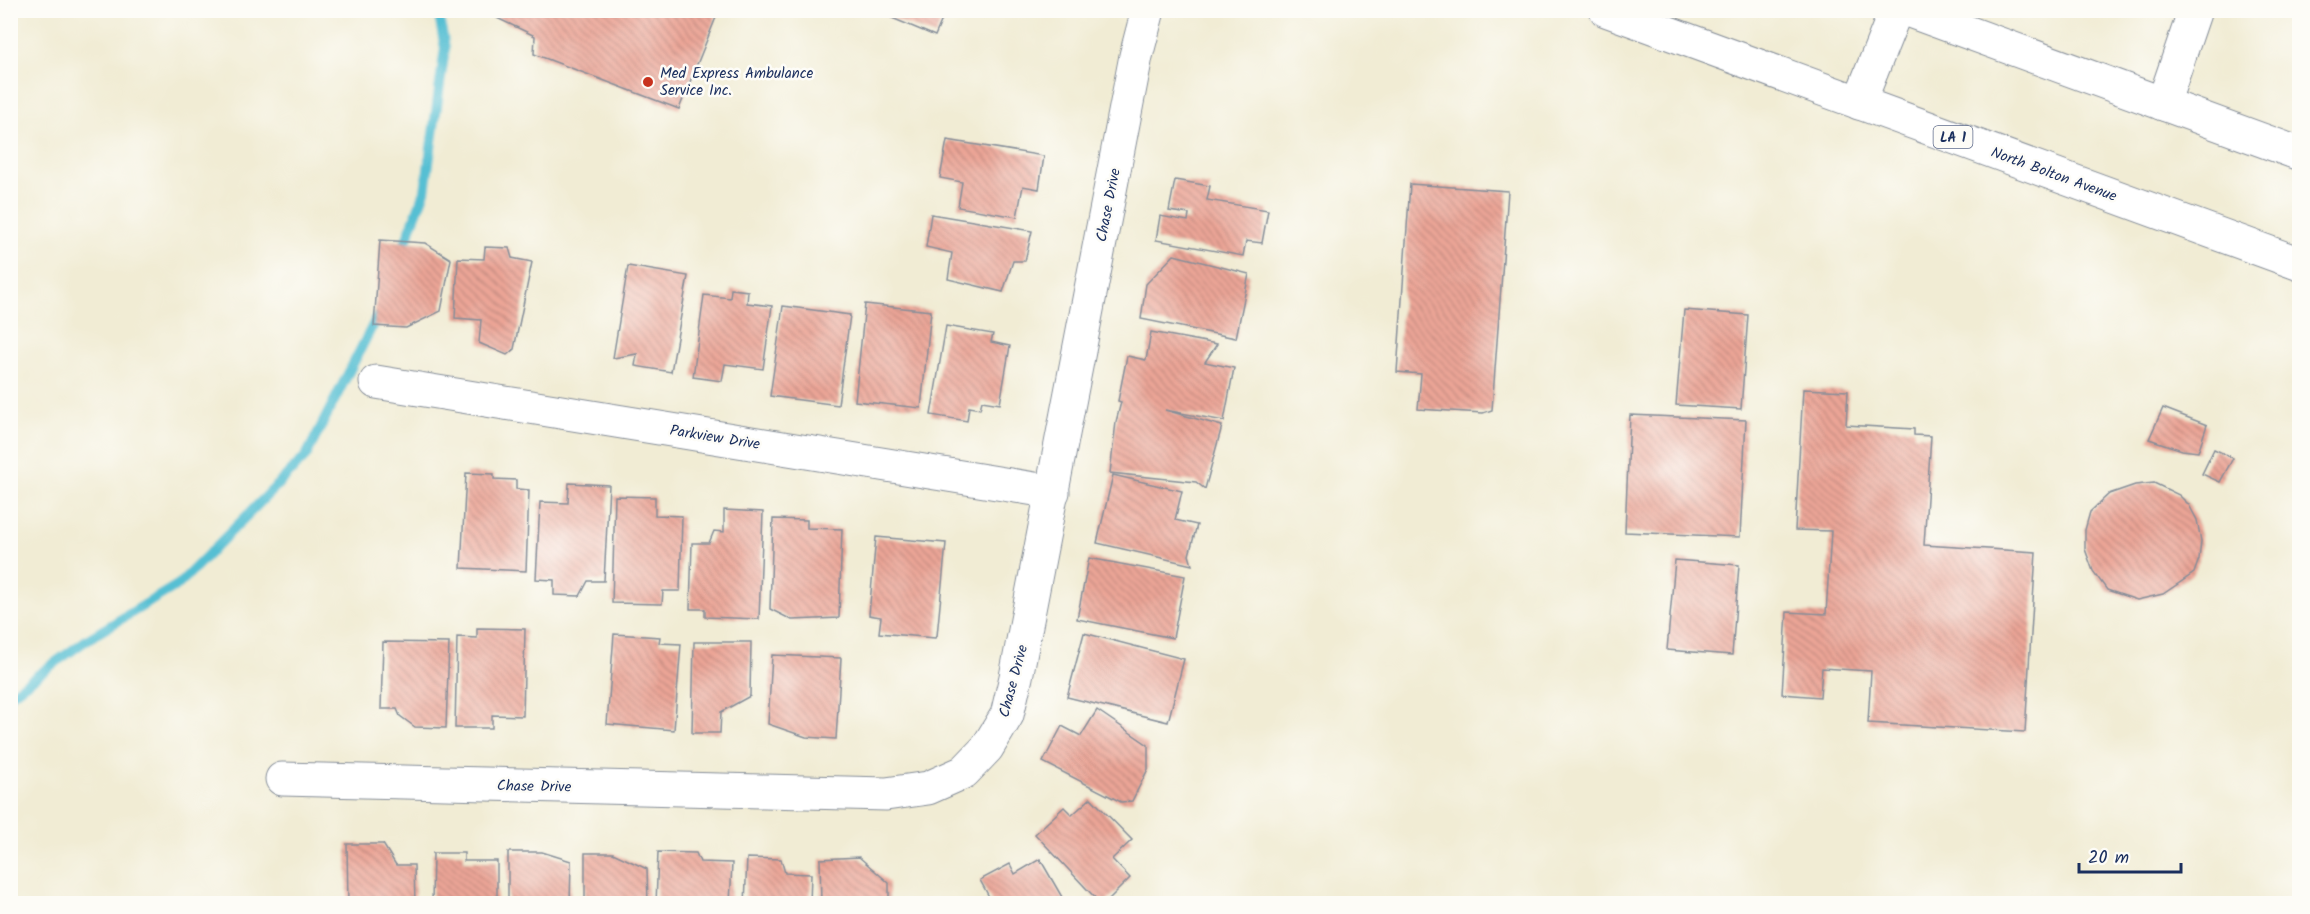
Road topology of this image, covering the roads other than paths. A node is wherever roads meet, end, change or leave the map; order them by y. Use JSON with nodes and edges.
{"nodes":[{"id":1,"x":1148,"y":10,"type":"edge"},
{"id":2,"x":1605,"y":10,"type":"edge"},
{"id":3,"x":1896,"y":10,"type":"edge"},
{"id":4,"x":1907,"y":10,"type":"edge"},
{"id":5,"x":2194,"y":10,"type":"edge"},
{"id":6,"x":1859,"y":103,"type":"junction"},
{"id":7,"x":2163,"y":104,"type":"junction"},
{"id":8,"x":2300,"y":154,"type":"edge"},
{"id":9,"x":2300,"y":264,"type":"edge"},
{"id":10,"x":376,"y":382,"type":"dead end"},
{"id":11,"x":1053,"y":492,"type":"junction"},
{"id":12,"x":282,"y":779,"type":"dead end"}],
"edges":[{"from":1,"to":11,"type":"street","name":"Chase Drive"},
{"from":2,"to":6,"type":"street","name":"North Bolton Avenue","number":"LA 1"},
{"from":3,"to":6,"type":"street"},
{"from":4,"to":7,"type":"street"},
{"from":5,"to":7,"type":"street"},
{"from":6,"to":9,"type":"street","name":"North Bolton Avenue","number":"LA 1"},
{"from":7,"to":8,"type":"street"},
{"from":10,"to":11,"type":"street","name":"Parkview Drive"},
{"from":11,"to":12,"type":"street","name":"Chase Drive"}]}
